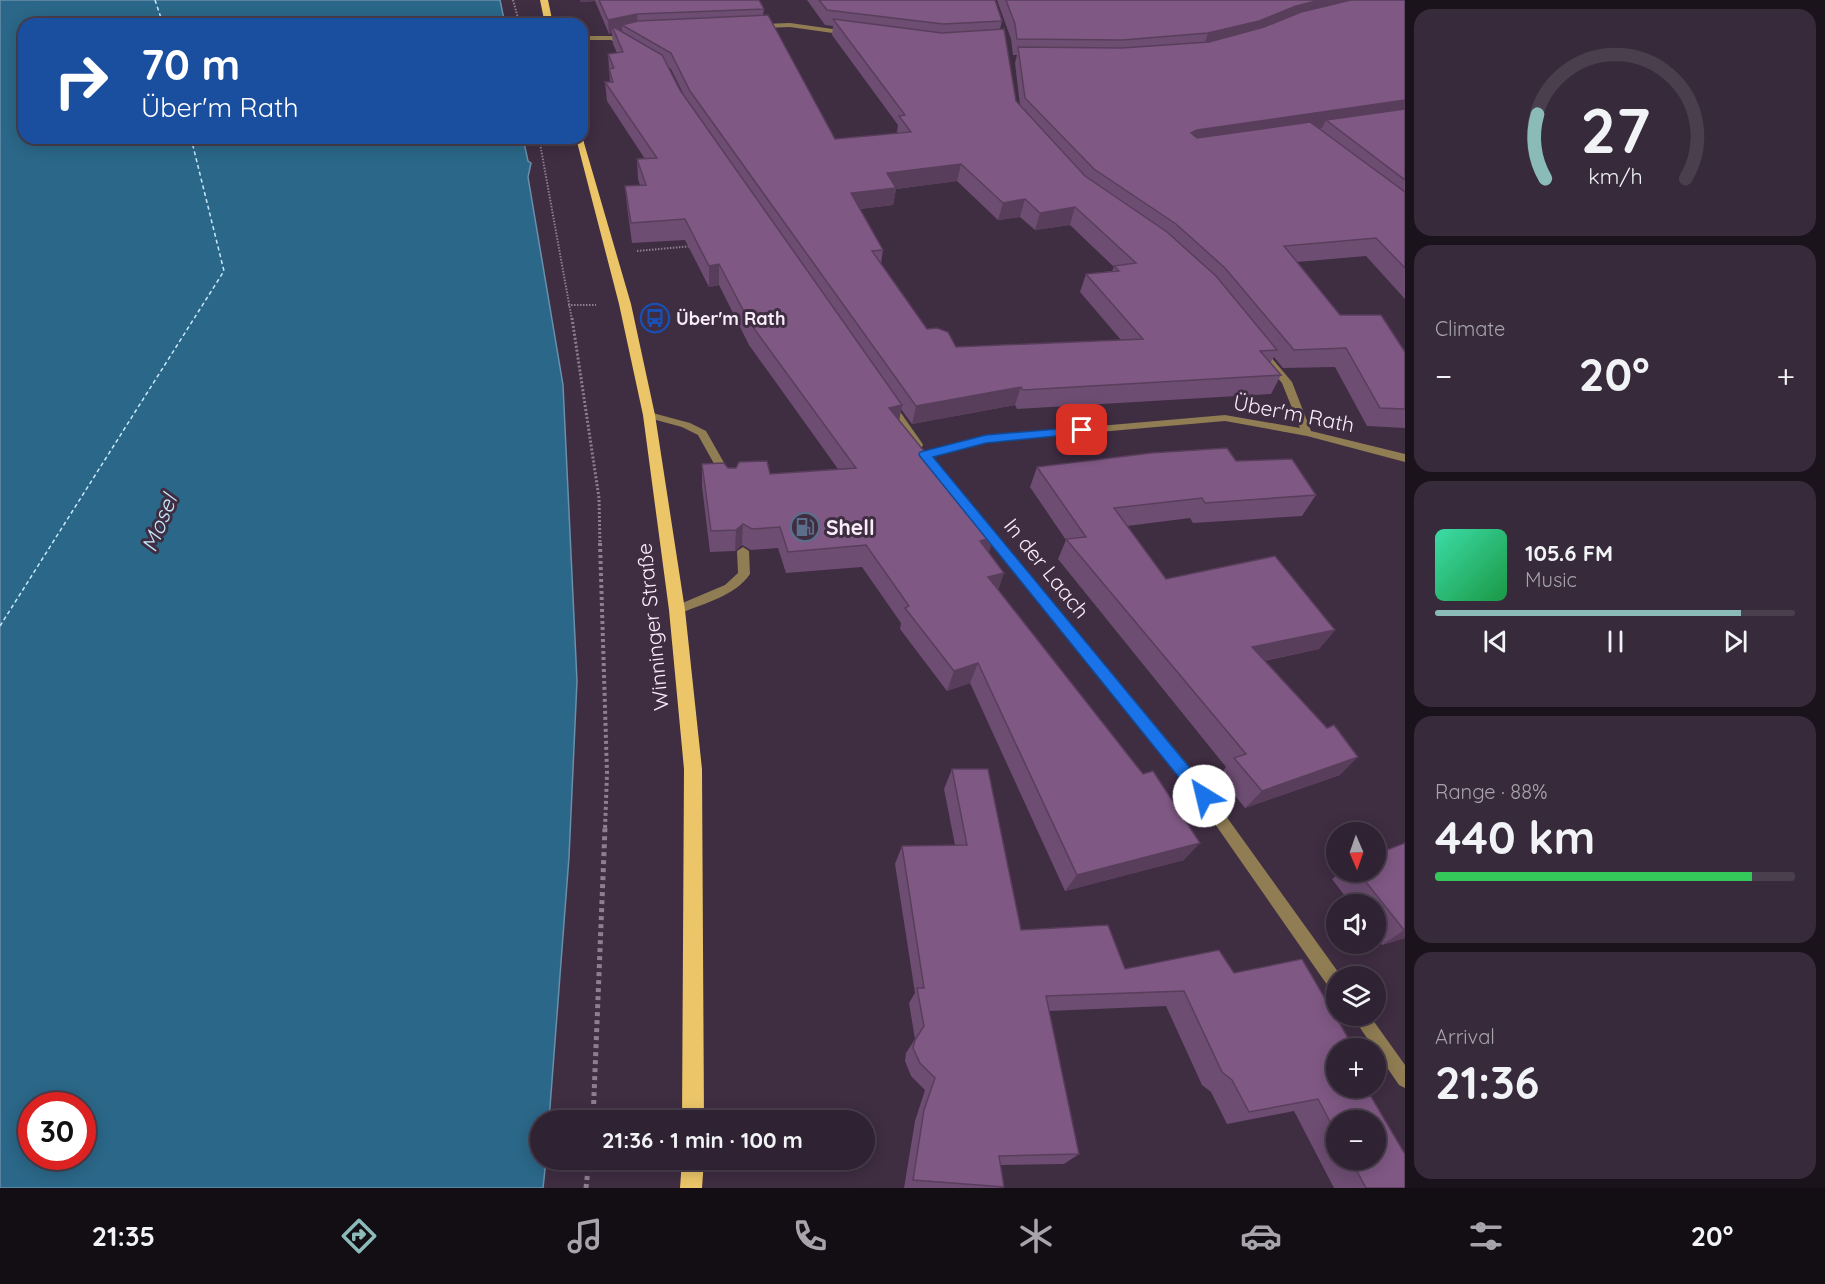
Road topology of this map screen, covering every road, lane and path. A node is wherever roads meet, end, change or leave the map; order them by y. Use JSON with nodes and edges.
{"nodes":[{"id":1,"x":513,"y":0,"type":"edge"},
{"id":2,"x":544,"y":0,"type":"edge"},
{"id":3,"x":518,"y":18,"type":"edge"},
{"id":4,"x":548,"y":18,"type":"edge"},
{"id":5,"x":755,"y":27,"type":"edge"},
{"id":6,"x":859,"y":35,"type":"edge"},
{"id":7,"x":588,"y":38,"type":"edge"},
{"id":8,"x":639,"y":54,"type":"edge"},
{"id":9,"x":540,"y":144,"type":"edge"},
{"id":10,"x":582,"y":144,"type":"edge"},
{"id":11,"x":704,"y":245,"type":"edge"},
{"id":12,"x":636,"y":260,"type":"dead end"},
{"id":13,"x":1257,"y":345,"type":"edge"},
{"id":14,"x":884,"y":396,"type":"edge"},
{"id":15,"x":649,"y":415,"type":"junction"},
{"id":16,"x":1307,"y":433,"type":"junction"},
{"id":17,"x":1405,"y":458,"type":"edge"},
{"id":18,"x":731,"y":484,"type":"edge"},
{"id":19,"x":978,"y":519,"type":"edge"},
{"id":20,"x":743,"y":550,"type":"dead end"},
{"id":21,"x":677,"y":610,"type":"junction"},
{"id":22,"x":1326,"y":969,"type":"edge"},
{"id":23,"x":1367,"y":1026,"type":"edge"},
{"id":24,"x":1405,"y":1079,"type":"edge"},
{"id":25,"x":592,"y":1110,"type":"edge"},
{"id":26,"x":693,"y":1110,"type":"edge"},
{"id":27,"x":589,"y":1170,"type":"edge"},
{"id":28,"x":692,"y":1170,"type":"edge"},
{"id":29,"x":586,"y":1188,"type":"edge"},
{"id":30,"x":691,"y":1188,"type":"edge"}],
"edges":[{"from":1,"to":3,"type":"path"},
{"from":2,"to":4,"type":"main road"},
{"from":5,"to":6,"type":"street"},
{"from":7,"to":8,"type":"street"},
{"from":9,"to":25,"type":"path"},
{"from":10,"to":15,"type":"main road","name":"Winninger Straße"},
{"from":11,"to":12,"type":"path"},
{"from":13,"to":16,"type":"street"},
{"from":14,"to":16,"type":"street","name":"Über'm Rath"},
{"from":15,"to":18,"type":"street"},
{"from":15,"to":21,"type":"main road","name":"Winninger Straße"},
{"from":16,"to":17,"type":"street","name":"Über'm Rath"},
{"from":19,"to":22,"type":"street","name":"In der Laach"},
{"from":20,"to":21,"type":"street"},
{"from":21,"to":26,"type":"main road","name":"Winninger Straße"},
{"from":23,"to":24,"type":"street"},
{"from":27,"to":29,"type":"path"},
{"from":28,"to":30,"type":"main road"}]}
